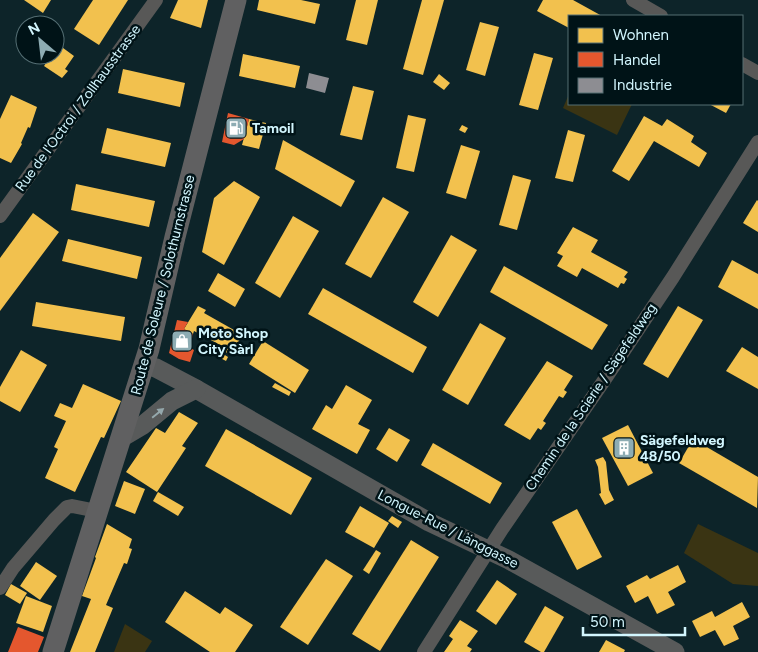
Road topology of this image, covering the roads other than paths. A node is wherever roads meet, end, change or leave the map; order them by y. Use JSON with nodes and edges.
{"nodes":[{"id":1,"x":156,"y":0,"type":"edge"},
{"id":2,"x":236,"y":0,"type":"edge"},
{"id":3,"x":633,"y":0,"type":"edge"},
{"id":4,"x":659,"y":15,"type":"edge"},
{"id":5,"x":743,"y":65,"type":"edge"},
{"id":6,"x":758,"y":73,"type":"edge"},
{"id":7,"x":758,"y":142,"type":"edge"},
{"id":8,"x":0,"y":216,"type":"edge"},
{"id":9,"x":145,"y":365,"type":"junction"},
{"id":10,"x":196,"y":389,"type":"junction"},
{"id":11,"x":121,"y":438,"type":"junction"},
{"id":12,"x":97,"y":511,"type":"junction"},
{"id":13,"x":489,"y":550,"type":"junction"},
{"id":14,"x":0,"y":588,"type":"edge"},
{"id":15,"x":53,"y":652,"type":"edge"},
{"id":16,"x":424,"y":652,"type":"edge"},
{"id":17,"x":675,"y":652,"type":"edge"}],
"edges":[{"from":1,"to":8,"type":"street","name":"Rue de l'Octroi / Zollhausstrasse"},
{"from":2,"to":9,"type":"main road","name":"Route de Soleure / Solothurnstrasse"},
{"from":3,"to":4,"type":"street"},
{"from":5,"to":6,"type":"street"},
{"from":7,"to":13,"type":"street","name":"Chemin de la Scierie / Sägefeldweg"},
{"from":9,"to":10,"type":"street","name":"Longue-Rue / Länggasse"},
{"from":9,"to":11,"type":"main road","name":"Route de Soleure / Solothurnstrasse"},
{"from":11,"to":10,"type":"street","one_way":true},
{"from":10,"to":13,"type":"street","name":"Longue-Rue / Länggasse"},
{"from":11,"to":12,"type":"main road","name":"Route de Soleure / Solothurnstrasse"},
{"from":12,"to":14,"type":"street"},
{"from":12,"to":15,"type":"main road","name":"Route de Soleure / Solothurnstrasse"},
{"from":13,"to":16,"type":"street","name":"Chemin de la Scierie / Sägefeldweg"},
{"from":13,"to":17,"type":"street","name":"Longue-Rue / Länggasse"}]}
